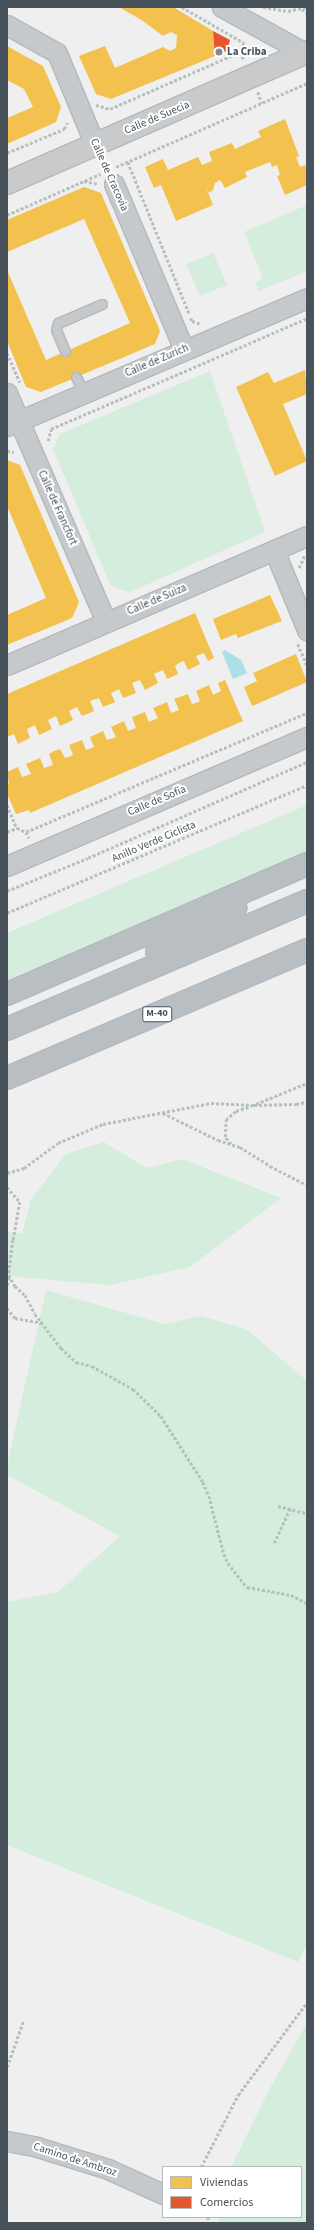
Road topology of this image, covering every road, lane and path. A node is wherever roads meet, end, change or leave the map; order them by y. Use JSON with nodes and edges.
{"nodes":[{"id":1,"x":182,"y":7,"type":"edge"},
{"id":2,"x":222,"y":7,"type":"edge"},
{"id":3,"x":263,"y":7,"type":"edge"},
{"id":4,"x":307,"y":7,"type":"edge"},
{"id":5,"x":302,"y":9,"type":"junction"},
{"id":6,"x":307,"y":13,"type":"edge"},
{"id":7,"x":7,"y":25,"type":"edge"},
{"id":8,"x":240,"y":52,"type":"junction"},
{"id":9,"x":307,"y":53,"type":"edge"},
{"id":10,"x":252,"y":77,"type":"junction"},
{"id":11,"x":307,"y":83,"type":"edge"},
{"id":12,"x":77,"y":101,"type":"junction"},
{"id":13,"x":262,"y":103,"type":"junction"},
{"id":14,"x":67,"y":122,"type":"dead end"},
{"id":15,"x":95,"y":145,"type":"junction"},
{"id":16,"x":7,"y":153,"type":"edge"},
{"id":17,"x":128,"y":162,"type":"junction"},
{"id":18,"x":107,"y":180,"type":"junction"},
{"id":19,"x":84,"y":181,"type":"junction"},
{"id":20,"x":7,"y":183,"type":"edge"},
{"id":21,"x":7,"y":215,"type":"edge"},
{"id":22,"x":307,"y":298,"type":"edge"},
{"id":23,"x":102,"y":304,"type":"dead end"},
{"id":24,"x":307,"y":318,"type":"edge"},
{"id":25,"x":211,"y":338,"type":"junction"},
{"id":26,"x":184,"y":350,"type":"junction"},
{"id":27,"x":65,"y":351,"type":"dead end"},
{"id":28,"x":218,"y":357,"type":"junction"},
{"id":29,"x":7,"y":394,"type":"edge"},
{"id":30,"x":13,"y":423,"type":"edge"},
{"id":31,"x":49,"y":445,"type":"dead end"},
{"id":32,"x":307,"y":536,"type":"edge"},
{"id":33,"x":274,"y":550,"type":"junction"},
{"id":34,"x":106,"y":622,"type":"junction"},
{"id":35,"x":307,"y":630,"type":"edge"},
{"id":36,"x":7,"y":665,"type":"edge"},
{"id":37,"x":307,"y":713,"type":"edge"},
{"id":38,"x":307,"y":736,"type":"edge"},
{"id":39,"x":307,"y":762,"type":"edge"},
{"id":40,"x":307,"y":785,"type":"edge"},
{"id":41,"x":7,"y":805,"type":"edge"},
{"id":42,"x":17,"y":828,"type":"dead end"},
{"id":43,"x":26,"y":832,"type":"dead end"},
{"id":44,"x":8,"y":862,"type":"edge"},
{"id":45,"x":307,"y":865,"type":"edge"},
{"id":46,"x":7,"y":891,"type":"edge"},
{"id":47,"x":307,"y":901,"type":"edge"},
{"id":48,"x":7,"y":913,"type":"edge"},
{"id":49,"x":307,"y":950,"type":"edge"},
{"id":50,"x":7,"y":994,"type":"edge"},
{"id":51,"x":66,"y":1004,"type":"junction"},
{"id":52,"x":7,"y":1029,"type":"edge"},
{"id":53,"x":7,"y":1078,"type":"edge"},
{"id":54,"x":307,"y":1083,"type":"edge"},
{"id":55,"x":307,"y":1102,"type":"edge"},
{"id":56,"x":254,"y":1105,"type":"junction"},
{"id":57,"x":162,"y":1113,"type":"junction"},
{"id":58,"x":231,"y":1144,"type":"junction"},
{"id":59,"x":7,"y":1173,"type":"edge"},
{"id":60,"x":307,"y":1185,"type":"edge"},
{"id":61,"x":7,"y":1187,"type":"edge"},
{"id":62,"x":9,"y":1275,"type":"junction"},
{"id":63,"x":7,"y":1285,"type":"edge"},
{"id":64,"x":7,"y":1308,"type":"edge"},
{"id":65,"x":42,"y":1323,"type":"junction"},
{"id":66,"x":278,"y":1506,"type":"dead end"},
{"id":67,"x":290,"y":1509,"type":"junction"},
{"id":68,"x":307,"y":1513,"type":"edge"},
{"id":69,"x":274,"y":1543,"type":"dead end"},
{"id":70,"x":307,"y":1603,"type":"edge"},
{"id":71,"x":307,"y":2002,"type":"edge"},
{"id":72,"x":23,"y":2022,"type":"dead end"},
{"id":73,"x":7,"y":2067,"type":"edge"},
{"id":74,"x":7,"y":2141,"type":"edge"},
{"id":75,"x":202,"y":2166,"type":"edge"},
{"id":76,"x":162,"y":2194,"type":"edge"}],
"edges":[{"from":1,"to":8,"type":"path"},
{"from":2,"to":9,"type":"street"},
{"from":3,"to":5,"type":"path"},
{"from":4,"to":5,"type":"path"},
{"from":5,"to":6,"type":"path"},
{"from":7,"to":12,"type":"street","name":"Calle de Cracovia"},
{"from":8,"to":10,"type":"path"},
{"from":8,"to":12,"type":"path"},
{"from":9,"to":10,"type":"street","name":"Calle de Suecia"},
{"from":10,"to":13,"type":"path"},
{"from":10,"to":15,"type":"street","name":"Calle de Suecia"},
{"from":11,"to":13,"type":"path"},
{"from":12,"to":15,"type":"street","name":"Calle de Cracovia"},
{"from":13,"to":17,"type":"path"},
{"from":14,"to":16,"type":"path"},
{"from":15,"to":18,"type":"path","name":"Calle de Cracovia"},
{"from":15,"to":20,"type":"street","name":"Calle de Suecia"},
{"from":17,"to":18,"type":"path"},
{"from":17,"to":25,"type":"path"},
{"from":18,"to":19,"type":"path"},
{"from":18,"to":19,"type":"path"},
{"from":18,"to":26,"type":"street","name":"Calle de Cracovia"},
{"from":19,"to":21,"type":"path"},
{"from":22,"to":25,"type":"street","name":"Calle de Zurich"},
{"from":23,"to":27,"type":"lane"},
{"from":24,"to":28,"type":"path"},
{"from":25,"to":26,"type":"street","name":"Calle de Zurich"},
{"from":25,"to":28,"type":"path"},
{"from":26,"to":30,"type":"street","name":"Calle de Zurich"},
{"from":28,"to":31,"type":"path"},
{"from":29,"to":30,"type":"street","name":"Calle de Francfort"},
{"from":30,"to":34,"type":"street","name":"Calle de Francfort"},
{"from":32,"to":33,"type":"street","name":"Calle de Suiza"},
{"from":33,"to":34,"type":"street","name":"Calle de Suiza"},
{"from":33,"to":35,"type":"street"},
{"from":34,"to":36,"type":"street","name":"Calle de Suiza"},
{"from":37,"to":43,"type":"path"},
{"from":38,"to":44,"type":"street","name":"Calle de Sofía"},
{"from":39,"to":46,"type":"path"},
{"from":40,"to":48,"type":"path","name":"Anillo Verde Ciclista"},
{"from":41,"to":42,"type":"path"},
{"from":45,"to":50,"type":"highway"},
{"from":45,"to":51,"type":"highway"},
{"from":47,"to":51,"type":"highway"},
{"from":49,"to":53,"type":"highway","number":"M-40"},
{"from":51,"to":52,"type":"highway"},
{"from":54,"to":56,"type":"path"},
{"from":55,"to":56,"type":"path"},
{"from":56,"to":57,"type":"path"},
{"from":56,"to":58,"type":"path"},
{"from":57,"to":58,"type":"path"},
{"from":57,"to":59,"type":"path"},
{"from":58,"to":60,"type":"path"},
{"from":61,"to":62,"type":"path"},
{"from":62,"to":63,"type":"path"},
{"from":62,"to":65,"type":"path"},
{"from":64,"to":65,"type":"path"},
{"from":65,"to":70,"type":"path"},
{"from":66,"to":67,"type":"path"},
{"from":67,"to":68,"type":"path"},
{"from":67,"to":69,"type":"path"},
{"from":71,"to":75,"type":"path"},
{"from":72,"to":73,"type":"path"},
{"from":74,"to":76,"type":"street","name":"Camino de Ambroz"}]}
